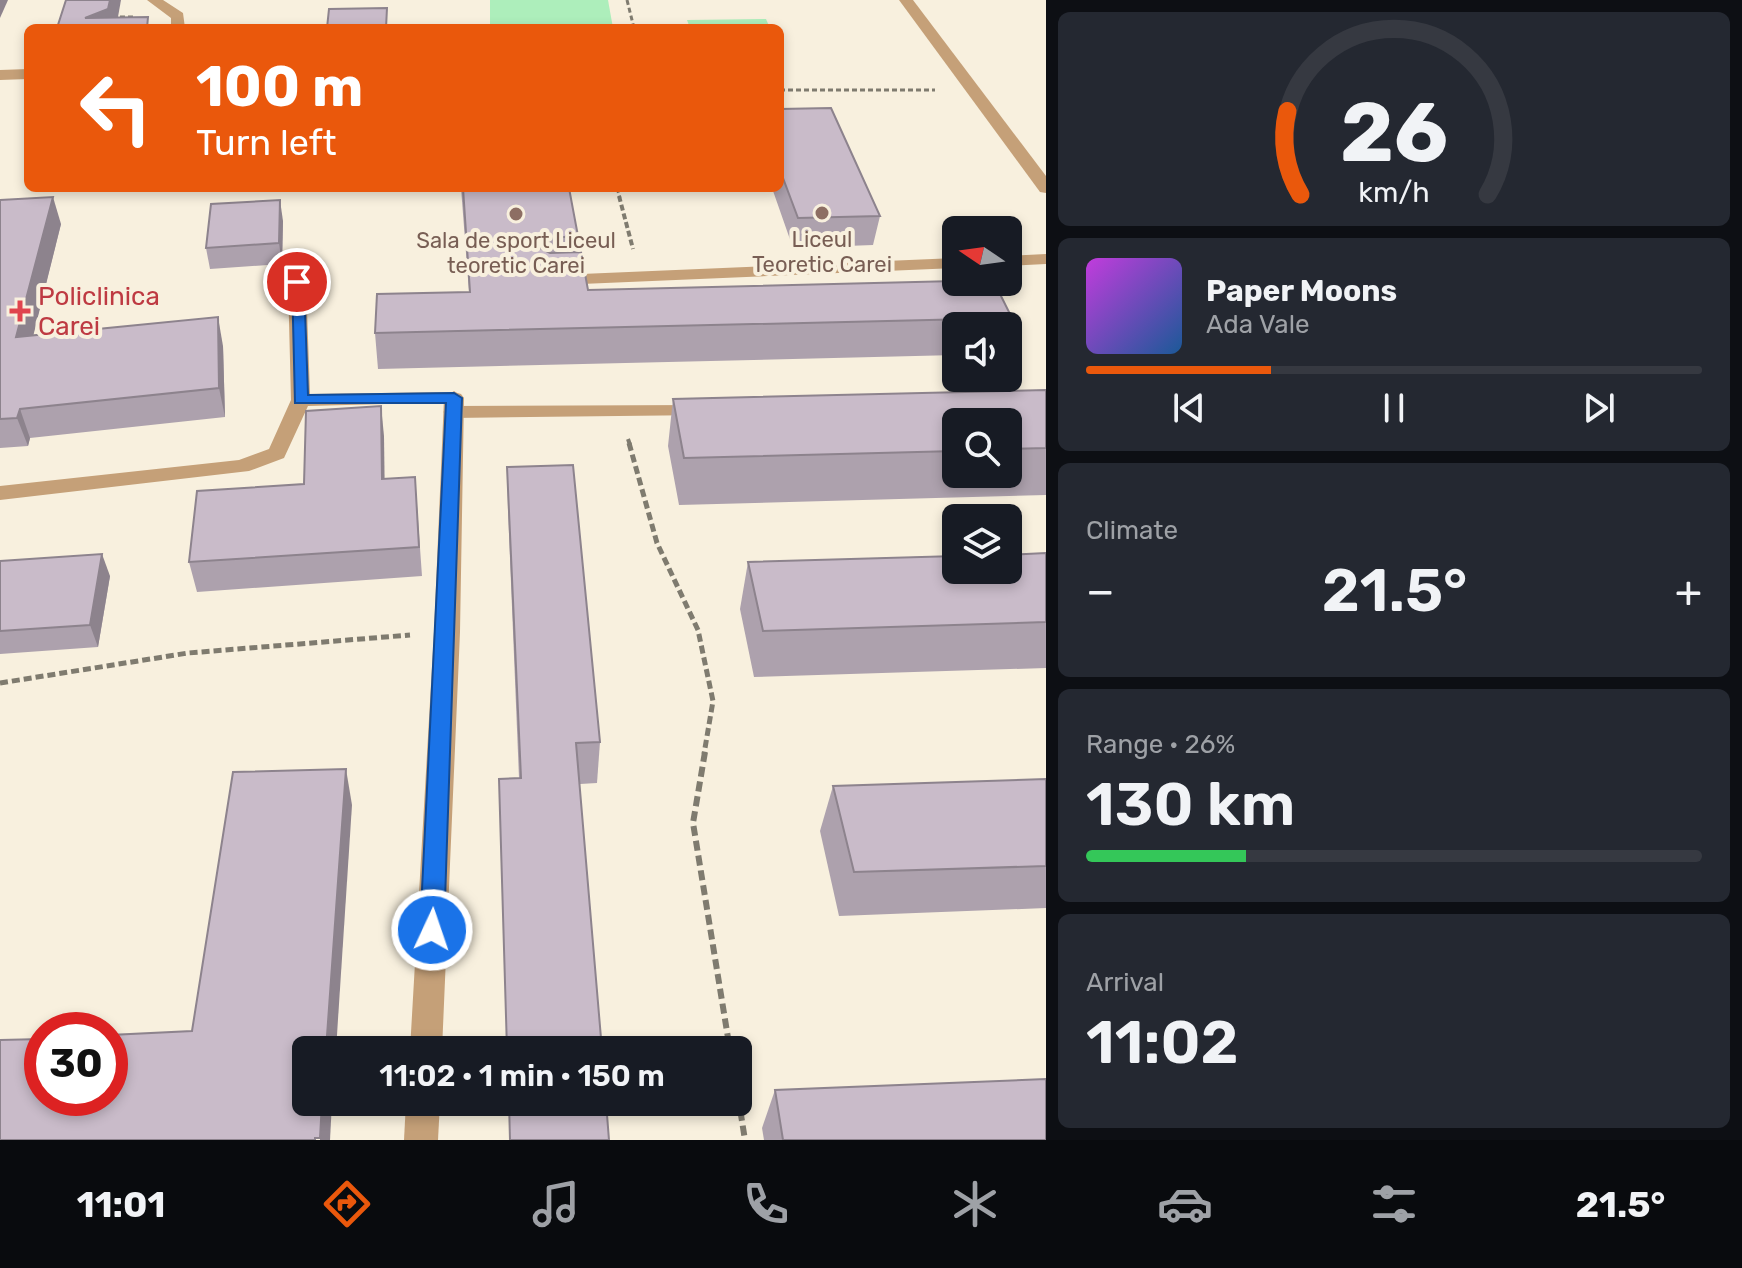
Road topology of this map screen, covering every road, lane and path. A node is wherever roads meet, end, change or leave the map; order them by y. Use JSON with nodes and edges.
{"nodes":[{"id":1,"x":154,"y":0,"type":"edge"},
{"id":2,"x":627,"y":0,"type":"edge"},
{"id":3,"x":906,"y":0,"type":"edge"},
{"id":4,"x":104,"y":18,"type":"edge"},
{"id":5,"x":178,"y":22,"type":"edge"},
{"id":6,"x":633,"y":24,"type":"edge"},
{"id":7,"x":24,"y":74,"type":"edge"},
{"id":8,"x":0,"y":75,"type":"edge"},
{"id":9,"x":784,"y":90,"type":"edge"},
{"id":10,"x":974,"y":90,"type":"junction"},
{"id":11,"x":1046,"y":188,"type":"edge"},
{"id":12,"x":618,"y":192,"type":"edge"},
{"id":13,"x":1046,"y":259,"type":"edge"},
{"id":14,"x":1022,"y":260,"type":"edge"},
{"id":15,"x":942,"y":264,"type":"edge"},
{"id":16,"x":640,"y":276,"type":"junction"},
{"id":17,"x":549,"y":281,"type":"edge"},
{"id":18,"x":297,"y":282,"type":"dead end"},
{"id":19,"x":301,"y":400,"type":"junction"},
{"id":20,"x":454,"y":405,"type":"junction"},
{"id":21,"x":620,"y":411,"type":"junction"},
{"id":22,"x":715,"y":411,"type":"edge"},
{"id":23,"x":0,"y":493,"type":"edge"},
{"id":24,"x":447,"y":632,"type":"junction"},
{"id":25,"x":0,"y":683,"type":"edge"},
{"id":26,"x":427,"y":1036,"type":"edge"},
{"id":27,"x":728,"y":1036,"type":"edge"},
{"id":28,"x":422,"y":1116,"type":"edge"},
{"id":29,"x":741,"y":1116,"type":"edge"},
{"id":30,"x":421,"y":1140,"type":"edge"},
{"id":31,"x":745,"y":1140,"type":"edge"}],
"edges":[{"from":1,"to":5,"type":"street"},
{"from":2,"to":6,"type":"path"},
{"from":3,"to":10,"type":"street"},
{"from":4,"to":5,"type":"path"},
{"from":7,"to":8,"type":"street"},
{"from":9,"to":10,"type":"path"},
{"from":10,"to":11,"type":"street"},
{"from":12,"to":16,"type":"path"},
{"from":13,"to":14,"type":"lane"},
{"from":15,"to":16,"type":"lane"},
{"from":16,"to":17,"type":"lane"},
{"from":18,"to":19,"type":"lane"},
{"from":19,"to":20,"type":"lane"},
{"from":19,"to":23,"type":"lane"},
{"from":20,"to":21,"type":"lane"},
{"from":20,"to":24,"type":"street"},
{"from":21,"to":22,"type":"lane"},
{"from":21,"to":27,"type":"path"},
{"from":24,"to":25,"type":"path"},
{"from":24,"to":26,"type":"street"},
{"from":28,"to":30,"type":"street"},
{"from":29,"to":31,"type":"path"}]}
